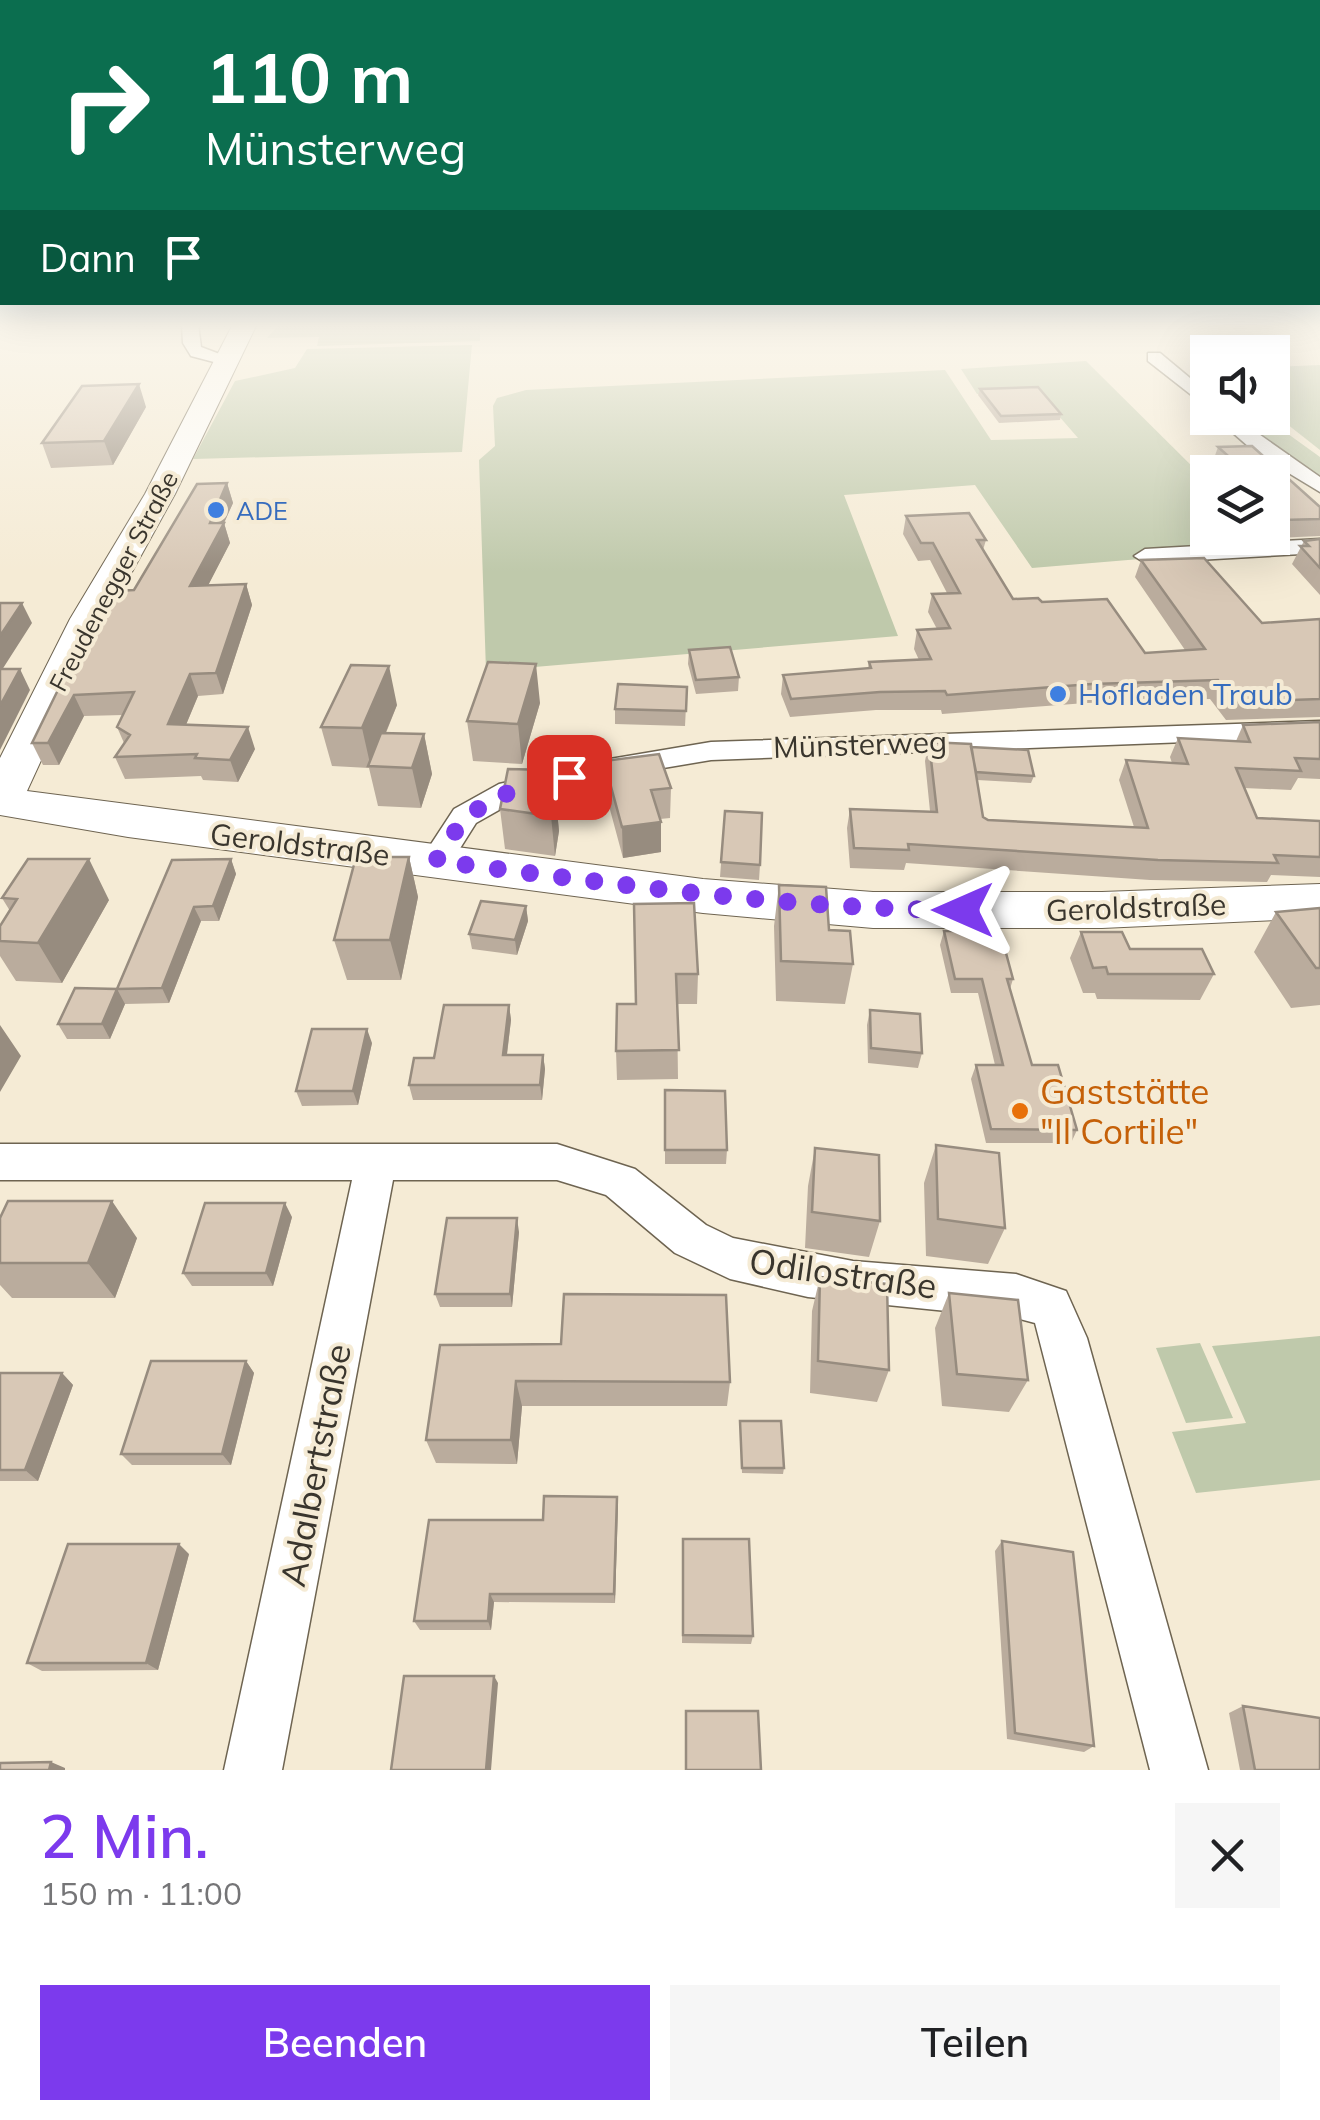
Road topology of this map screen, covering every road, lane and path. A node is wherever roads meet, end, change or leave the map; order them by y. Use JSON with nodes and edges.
{"nodes":[{"id":1,"x":205,"y":407,"type":"edge"},
{"id":2,"x":1245,"y":435,"type":"edge"},
{"id":3,"x":1320,"y":486,"type":"edge"},
{"id":4,"x":1320,"y":546,"type":"edge"},
{"id":5,"x":1145,"y":556,"type":"edge"},
{"id":6,"x":1320,"y":729,"type":"edge"},
{"id":7,"x":1,"y":801,"type":"edge"},
{"id":8,"x":436,"y":861,"type":"junction"},
{"id":9,"x":1320,"y":901,"type":"edge"},
{"id":10,"x":376,"y":1160,"type":"junction"},
{"id":11,"x":0,"y":1162,"type":"edge"},
{"id":12,"x":254,"y":1770,"type":"edge"},
{"id":13,"x":1180,"y":1770,"type":"edge"}],
"edges":[{"from":1,"to":7,"type":"street","name":"Freudenegger Straße"},
{"from":2,"to":3,"type":"street"},
{"from":4,"to":5,"type":"street"},
{"from":6,"to":8,"type":"street","name":"Münsterweg"},
{"from":7,"to":8,"type":"street","name":"Geroldstraße"},
{"from":8,"to":9,"type":"street","name":"Geroldstraße"},
{"from":10,"to":11,"type":"street","name":"Odilostraße"},
{"from":10,"to":12,"type":"street","name":"Adalbertstraße"},
{"from":10,"to":13,"type":"street","name":"Odilostraße"}]}
